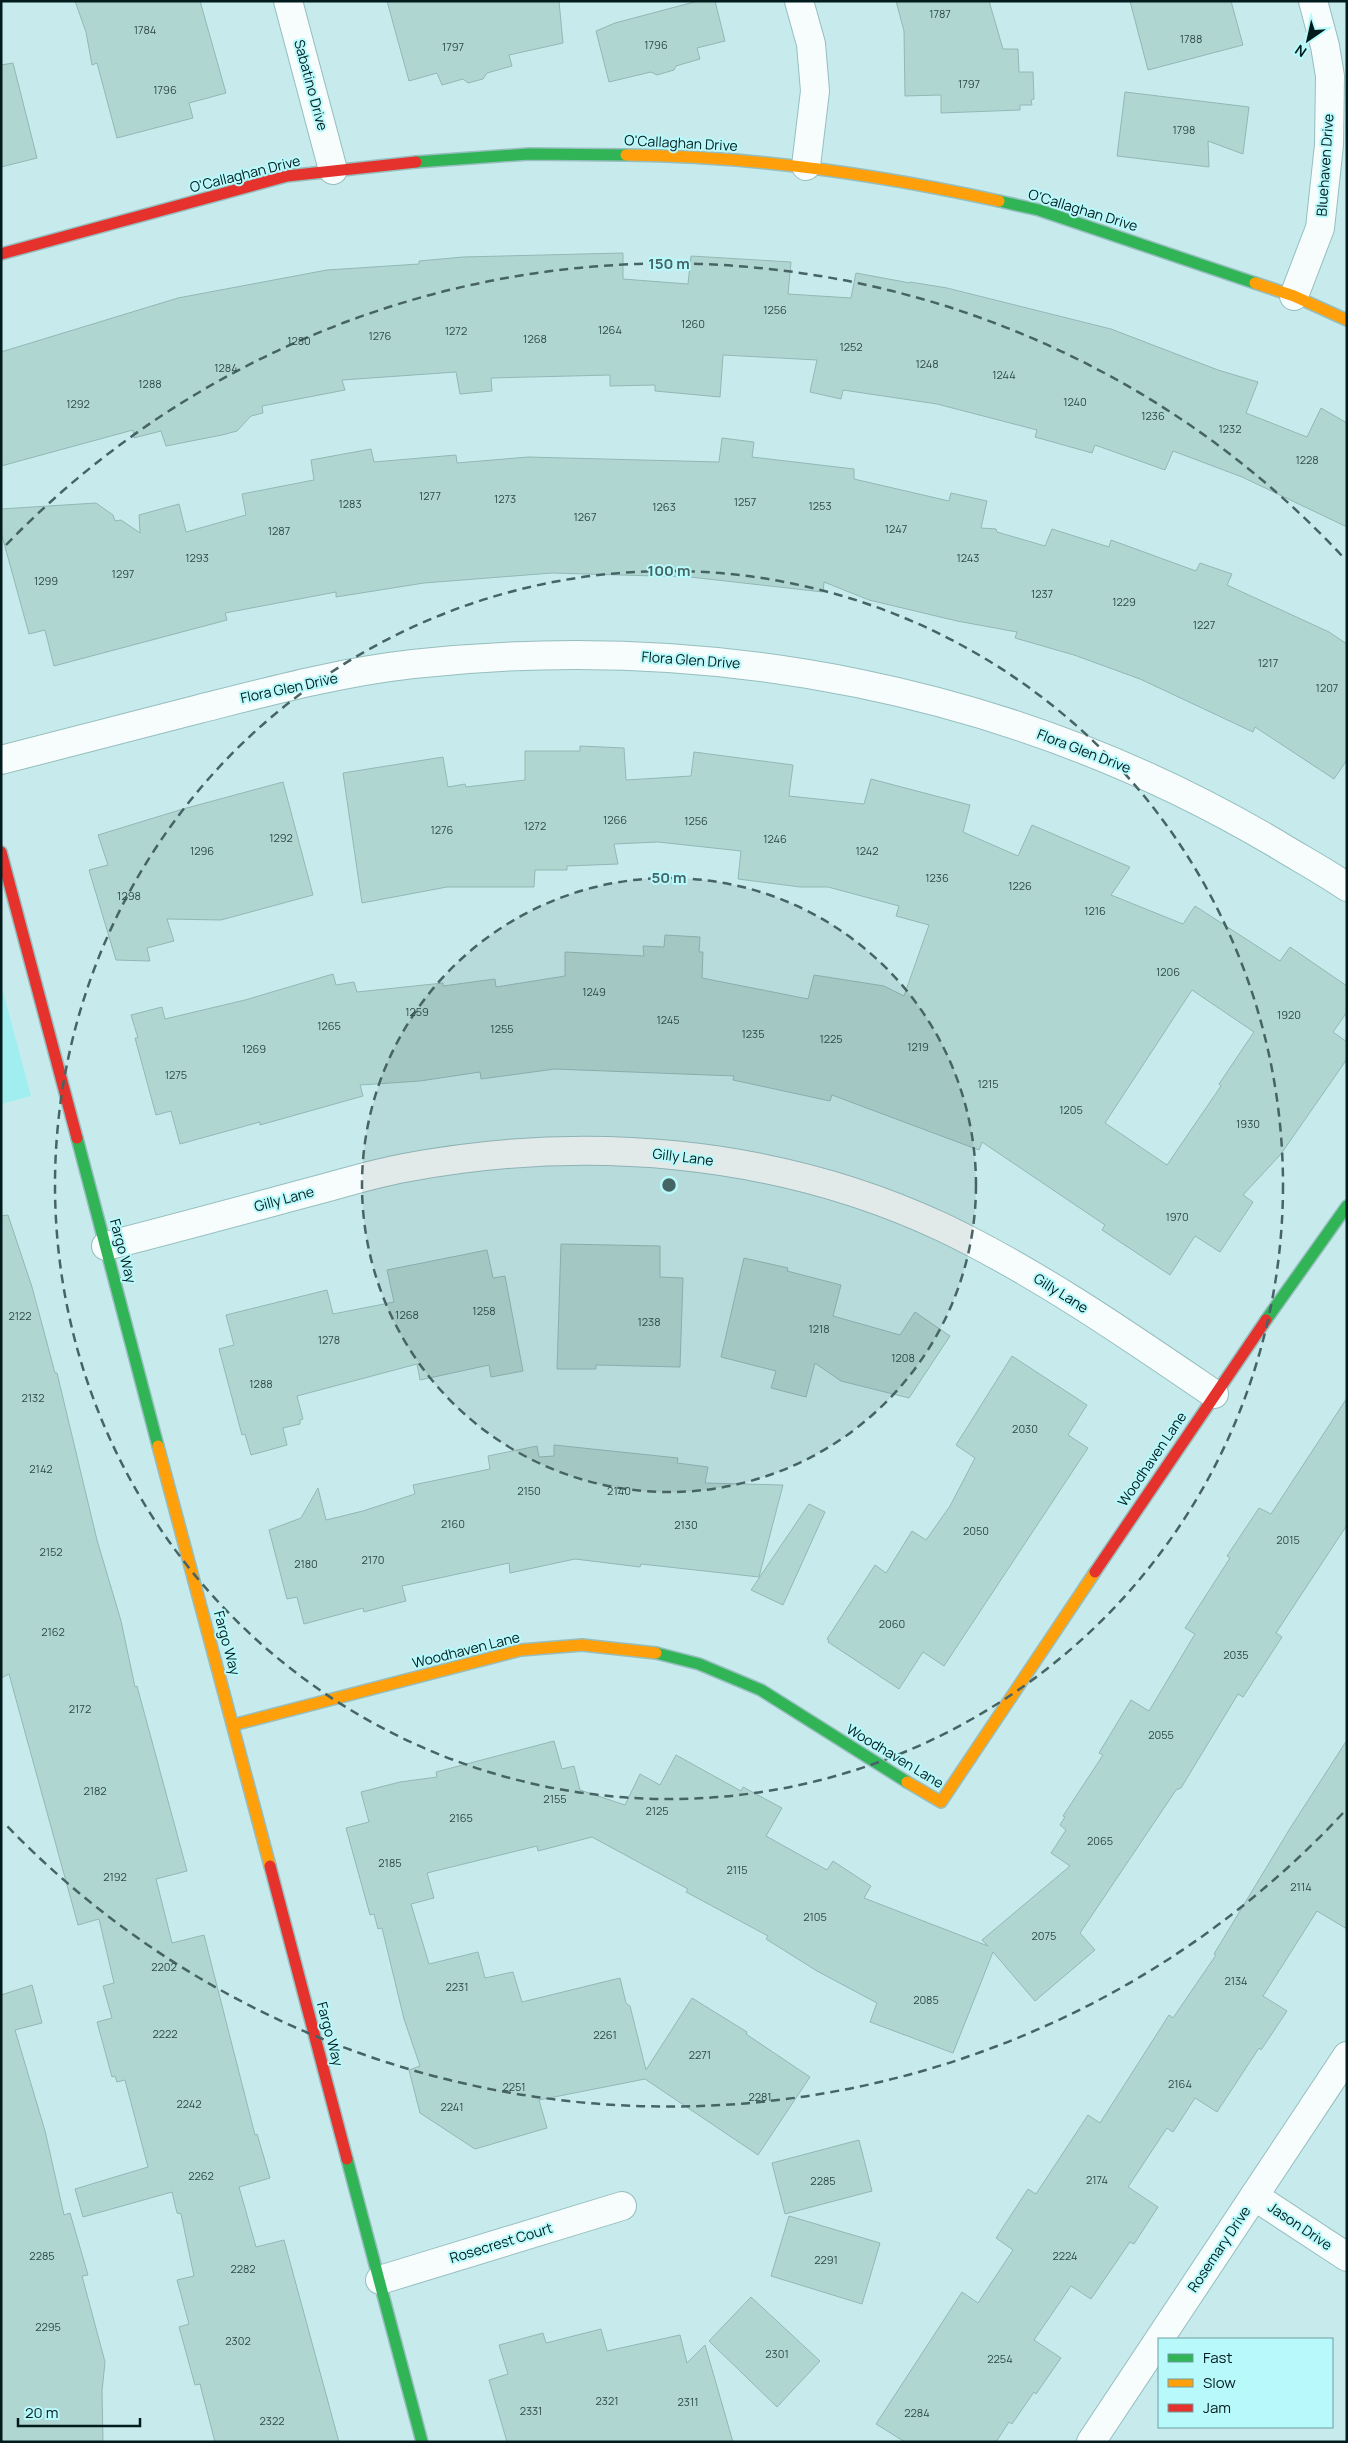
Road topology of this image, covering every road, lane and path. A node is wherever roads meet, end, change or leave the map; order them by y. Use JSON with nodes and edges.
{"nodes":[{"id":1,"x":288,"y":1,"type":"edge"},
{"id":2,"x":799,"y":1,"type":"edge"},
{"id":3,"x":1313,"y":1,"type":"edge"},
{"id":4,"x":1336,"y":44,"type":"edge"},
{"id":5,"x":806,"y":166,"type":"junction"},
{"id":6,"x":333,"y":170,"type":"junction"},
{"id":7,"x":1,"y":254,"type":"edge"},
{"id":8,"x":1294,"y":296,"type":"junction"},
{"id":9,"x":1347,"y":320,"type":"edge"},
{"id":10,"x":1,"y":760,"type":"edge"},
{"id":11,"x":1,"y":852,"type":"edge"},
{"id":12,"x":1347,"y":887,"type":"edge"},
{"id":13,"x":1347,"y":1206,"type":"edge"},
{"id":14,"x":106,"y":1246,"type":"junction"},
{"id":15,"x":1214,"y":1394,"type":"junction"},
{"id":16,"x":233,"y":1725,"type":"junction"},
{"id":17,"x":1347,"y":2056,"type":"edge"},
{"id":18,"x":1254,"y":2196,"type":"junction"},
{"id":19,"x":622,"y":2206,"type":"dead end"},
{"id":20,"x":1347,"y":2257,"type":"edge"},
{"id":21,"x":380,"y":2280,"type":"junction"},
{"id":22,"x":1159,"y":2338,"type":"edge"},
{"id":23,"x":1158,"y":2340,"type":"edge"},
{"id":24,"x":422,"y":2442,"type":"edge"},
{"id":25,"x":1090,"y":2442,"type":"edge"}],
"edges":[{"from":1,"to":6,"type":"street","name":"Sabatino Drive"},
{"from":2,"to":5,"type":"street"},
{"from":3,"to":4,"type":"street","name":"Bluehaven Drive"},
{"from":4,"to":8,"type":"street","name":"Bluehaven Drive"},
{"from":5,"to":6,"type":"street","name":"O'Callaghan Drive"},
{"from":5,"to":8,"type":"street","name":"O'Callaghan Drive"},
{"from":6,"to":7,"type":"street","name":"O'Callaghan Drive"},
{"from":8,"to":9,"type":"street","name":"O'Callaghan Drive"},
{"from":10,"to":12,"type":"street","name":"Flora Glen Drive"},
{"from":11,"to":14,"type":"street","name":"Fargo Way"},
{"from":13,"to":15,"type":"street","name":"Woodhaven Lane"},
{"from":14,"to":15,"type":"street","name":"Gilly Lane"},
{"from":14,"to":16,"type":"street","name":"Fargo Way"},
{"from":15,"to":16,"type":"street","name":"Woodhaven Lane"},
{"from":16,"to":21,"type":"street","name":"Fargo Way"},
{"from":17,"to":18,"type":"street","name":"Rosemary Drive"},
{"from":18,"to":20,"type":"street","name":"Jason Drive"},
{"from":18,"to":22,"type":"street","name":"Rosemary Drive"},
{"from":19,"to":21,"type":"street","name":"Rosecrest Court"},
{"from":21,"to":24,"type":"street","name":"Fargo Way"},
{"from":23,"to":25,"type":"street","name":"Rosemary Drive"}]}
